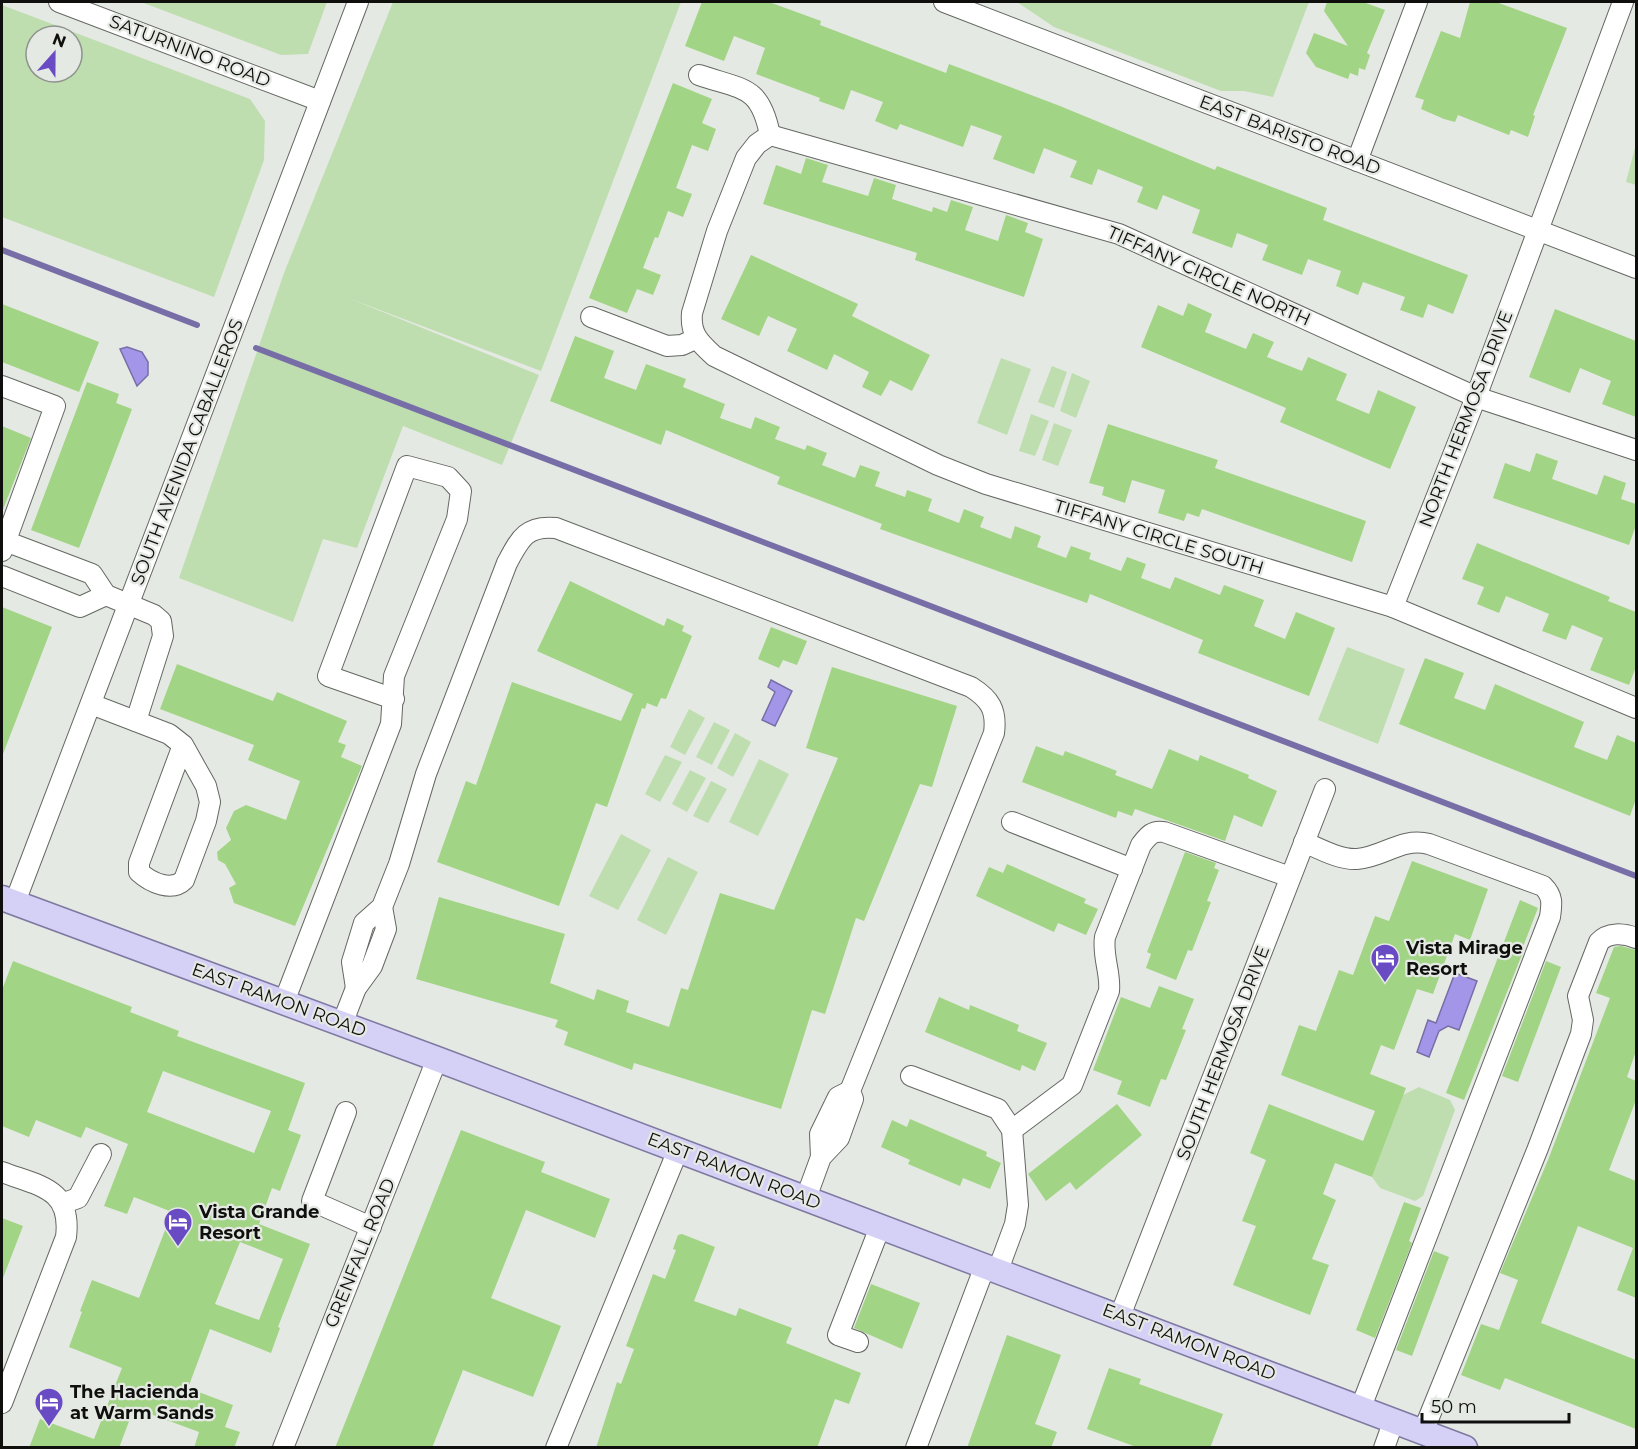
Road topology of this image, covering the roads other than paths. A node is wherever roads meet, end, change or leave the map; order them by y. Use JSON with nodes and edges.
{"nodes":[{"id":1,"x":59,"y":2,"type":"edge"},
{"id":2,"x":358,"y":2,"type":"edge"},
{"id":3,"x":945,"y":2,"type":"edge"},
{"id":4,"x":1416,"y":2,"type":"edge"},
{"id":5,"x":1623,"y":2,"type":"edge"},
{"id":6,"x":699,"y":75,"type":"dead end"},
{"id":7,"x":320,"y":101,"type":"junction"},
{"id":8,"x":770,"y":135,"type":"junction"},
{"id":9,"x":1357,"y":160,"type":"junction"},
{"id":10,"x":1538,"y":231,"type":"junction"},
{"id":11,"x":1636,"y":268,"type":"edge"},
{"id":12,"x":591,"y":317,"type":"dead end"},
{"id":13,"x":695,"y":339,"type":"junction"},
{"id":14,"x":2,"y":386,"type":"edge"},
{"id":15,"x":1476,"y":397,"type":"junction"},
{"id":16,"x":1636,"y":450,"type":"edge"},
{"id":17,"x":3,"y":546,"type":"edge"},
{"id":18,"x":2,"y":576,"type":"edge"},
{"id":19,"x":106,"y":595,"type":"junction"},
{"id":20,"x":129,"y":604,"type":"junction"},
{"id":21,"x":1393,"y":607,"type":"junction"},
{"id":22,"x":394,"y":699,"type":"junction"},
{"id":23,"x":91,"y":704,"type":"junction"},
{"id":24,"x":1636,"y":708,"type":"edge"},
{"id":25,"x":136,"y":721,"type":"junction"},
{"id":26,"x":183,"y":745,"type":"junction"},
{"id":27,"x":1324,"y":789,"type":"dead end"},
{"id":28,"x":1012,"y":822,"type":"dead end"},
{"id":29,"x":1304,"y":842,"type":"junction"},
{"id":30,"x":1132,"y":869,"type":"junction"},
{"id":31,"x":1290,"y":877,"type":"junction"},
{"id":32,"x":8,"y":900,"type":"edge"},
{"id":33,"x":1636,"y":938,"type":"edge"},
{"id":34,"x":284,"y":1002,"type":"junction"},
{"id":35,"x":342,"y":1024,"type":"junction"},
{"id":36,"x":437,"y":1059,"type":"junction"},
{"id":37,"x":911,"y":1076,"type":"dead end"},
{"id":38,"x":346,"y":1112,"type":"dead end"},
{"id":39,"x":1012,"y":1130,"type":"junction"},
{"id":40,"x":678,"y":1150,"type":"junction"},
{"id":41,"x":101,"y":1154,"type":"dead end"},
{"id":42,"x":2,"y":1172,"type":"edge"},
{"id":43,"x":806,"y":1198,"type":"junction"},
{"id":44,"x":64,"y":1203,"type":"junction"},
{"id":45,"x":370,"y":1227,"type":"junction"},
{"id":46,"x":880,"y":1227,"type":"junction"},
{"id":47,"x":992,"y":1268,"type":"junction"},
{"id":48,"x":1120,"y":1316,"type":"junction"},
{"id":49,"x":858,"y":1342,"type":"dead end"},
{"id":50,"x":2,"y":1403,"type":"edge"},
{"id":51,"x":1361,"y":1407,"type":"junction"},
{"id":52,"x":1394,"y":1420,"type":"junction"},
{"id":53,"x":1423,"y":1432,"type":"junction"},
{"id":54,"x":283,"y":1448,"type":"edge"},
{"id":55,"x":556,"y":1448,"type":"edge"},
{"id":56,"x":916,"y":1448,"type":"edge"},
{"id":57,"x":1384,"y":1448,"type":"edge"},
{"id":58,"x":1466,"y":1448,"type":"edge"}],
"edges":[{"from":1,"to":7,"type":"street","name":"SATURNINO ROAD"},
{"from":2,"to":7,"type":"street","name":"SOUTH AVENIDA CABALLEROS"},
{"from":3,"to":9,"type":"street","name":"EAST BARISTO ROAD"},
{"from":4,"to":9,"type":"street"},
{"from":5,"to":10,"type":"street"},
{"from":6,"to":8,"type":"street"},
{"from":7,"to":20,"type":"street","name":"SOUTH AVENIDA CABALLEROS"},
{"from":8,"to":13,"type":"street"},
{"from":8,"to":15,"type":"street","name":"TIFFANY CIRCLE NORTH"},
{"from":9,"to":10,"type":"street","name":"EAST BARISTO ROAD"},
{"from":10,"to":11,"type":"street","name":"EAST BARISTO ROAD"},
{"from":10,"to":15,"type":"street","name":"NORTH HERMOSA DRIVE"},
{"from":12,"to":13,"type":"street"},
{"from":13,"to":21,"type":"street","name":"TIFFANY CIRCLE SOUTH"},
{"from":14,"to":17,"type":"street"},
{"from":15,"to":16,"type":"street","name":"TIFFANY CIRCLE NORTH"},
{"from":15,"to":21,"type":"street","name":"NORTH HERMOSA DRIVE"},
{"from":17,"to":19,"type":"street"},
{"from":18,"to":19,"type":"street"},
{"from":19,"to":20,"type":"street"},
{"from":20,"to":23,"type":"street","name":"SOUTH AVENIDA CABALLEROS"},
{"from":20,"to":25,"type":"street"},
{"from":21,"to":24,"type":"street","name":"TIFFANY CIRCLE SOUTH"},
{"from":22,"to":22,"type":"street"},
{"from":22,"to":34,"type":"street"},
{"from":23,"to":25,"type":"street"},
{"from":23,"to":32,"type":"street","name":"SOUTH AVENIDA CABALLEROS"},
{"from":25,"to":26,"type":"street"},
{"from":26,"to":26,"type":"street"},
{"from":27,"to":29,"type":"street","name":"SOUTH HERMOSA DRIVE"},
{"from":28,"to":30,"type":"street"},
{"from":29,"to":31,"type":"street","name":"SOUTH HERMOSA DRIVE"},
{"from":29,"to":51,"type":"street"},
{"from":30,"to":31,"type":"street"},
{"from":30,"to":39,"type":"street"},
{"from":31,"to":48,"type":"street","name":"SOUTH HERMOSA DRIVE"},
{"from":32,"to":34,"type":"main road","name":"EAST RAMON ROAD"},
{"from":33,"to":53,"type":"street"},
{"from":34,"to":35,"type":"main road","name":"EAST RAMON ROAD"},
{"from":35,"to":36,"type":"main road","name":"EAST RAMON ROAD"},
{"from":35,"to":43,"type":"street"},
{"from":36,"to":40,"type":"main road","name":"EAST RAMON ROAD"},
{"from":36,"to":45,"type":"street","name":"GRENFALL ROAD"},
{"from":37,"to":39,"type":"street"},
{"from":38,"to":45,"type":"street"},
{"from":39,"to":47,"type":"street"},
{"from":40,"to":43,"type":"main road","name":"EAST RAMON ROAD"},
{"from":40,"to":55,"type":"street"},
{"from":41,"to":44,"type":"street"},
{"from":42,"to":44,"type":"street"},
{"from":43,"to":46,"type":"main road","name":"EAST RAMON ROAD"},
{"from":44,"to":50,"type":"street"},
{"from":45,"to":54,"type":"street","name":"GRENFALL ROAD"},
{"from":46,"to":47,"type":"main road","name":"EAST RAMON ROAD"},
{"from":46,"to":49,"type":"street"},
{"from":47,"to":48,"type":"main road","name":"EAST RAMON ROAD"},
{"from":47,"to":56,"type":"street"},
{"from":48,"to":51,"type":"main road","name":"EAST RAMON ROAD"},
{"from":51,"to":52,"type":"main road","name":"EAST RAMON ROAD"},
{"from":52,"to":53,"type":"main road","name":"EAST RAMON ROAD"},
{"from":52,"to":57,"type":"street"},
{"from":53,"to":58,"type":"main road","name":"EAST RAMON ROAD"}]}
